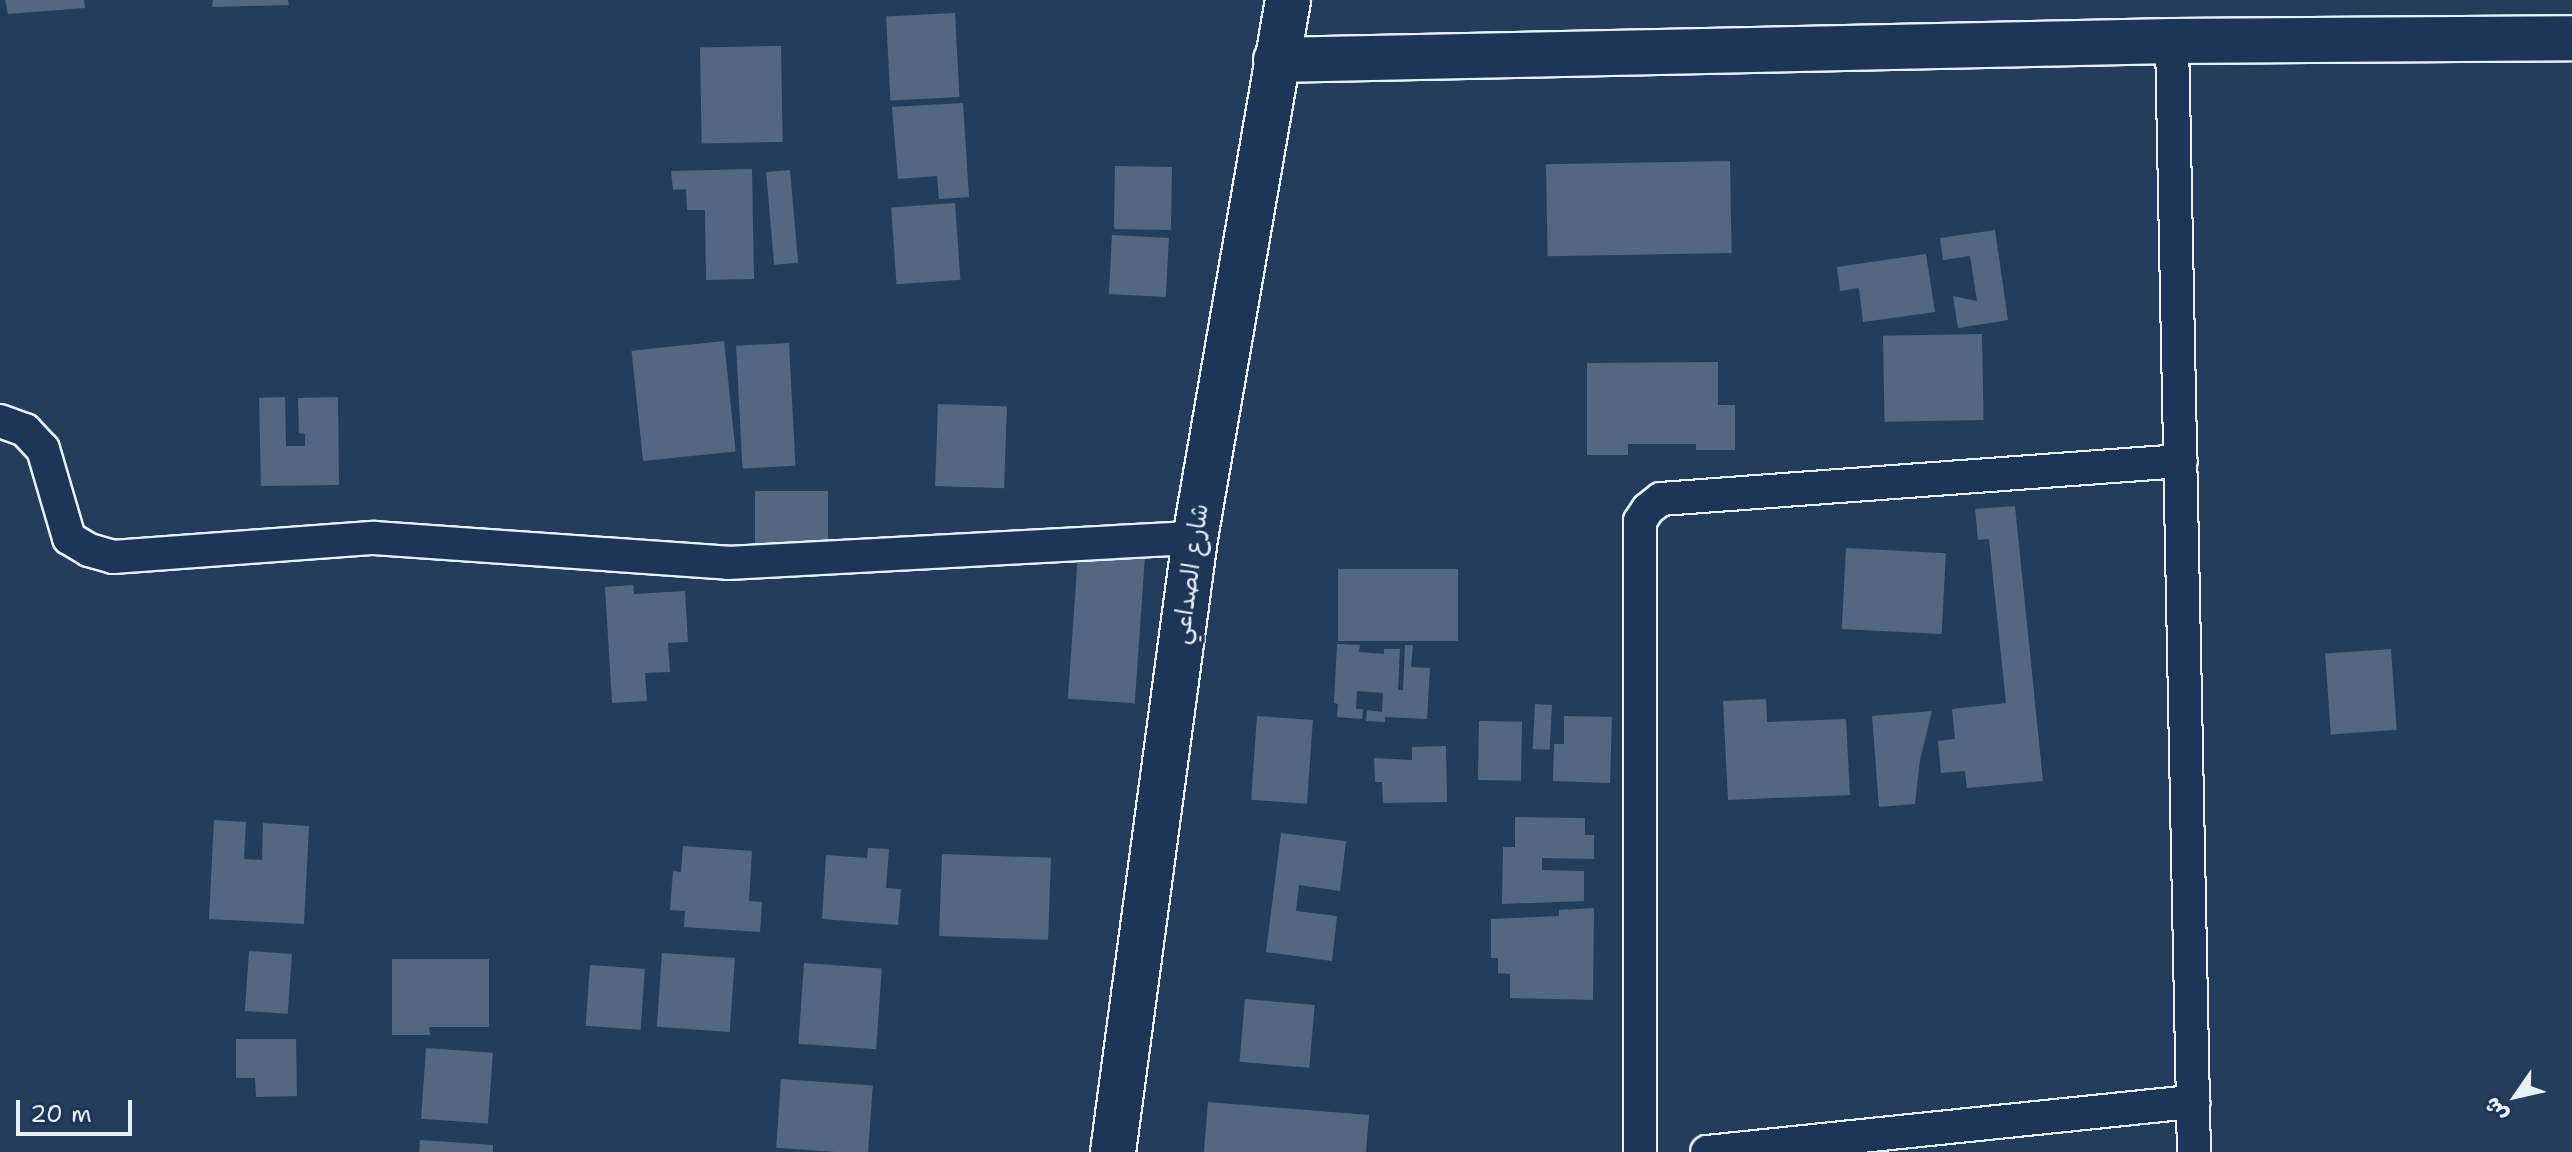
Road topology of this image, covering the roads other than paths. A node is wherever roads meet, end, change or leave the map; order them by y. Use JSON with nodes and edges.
{"nodes":[{"id":1,"x":1288,"y":0,"type":"edge"},
{"id":2,"x":2572,"y":38,"type":"edge"},
{"id":3,"x":2172,"y":41,"type":"junction"},
{"id":4,"x":1276,"y":60,"type":"junction"},
{"id":5,"x":0,"y":421,"type":"edge"},
{"id":6,"x":2181,"y":461,"type":"junction"},
{"id":7,"x":1195,"y":538,"type":"junction"},
{"id":8,"x":2193,"y":1102,"type":"junction"},
{"id":9,"x":1113,"y":1152,"type":"edge"},
{"id":10,"x":1640,"y":1152,"type":"edge"},
{"id":11,"x":1707,"y":1152,"type":"edge"},
{"id":12,"x":2194,"y":1152,"type":"edge"}],
"edges":[{"from":1,"to":4,"type":"street","name":"شارع الصداعي"},
{"from":2,"to":3,"type":"street"},
{"from":3,"to":4,"type":"street"},
{"from":3,"to":6,"type":"street"},
{"from":4,"to":7,"type":"street","name":"شارع الصداعي"},
{"from":5,"to":7,"type":"street"},
{"from":6,"to":8,"type":"street"},
{"from":6,"to":10,"type":"street"},
{"from":7,"to":9,"type":"street","name":"شارع الصداعي"},
{"from":8,"to":11,"type":"street"},
{"from":8,"to":12,"type":"street"}]}
